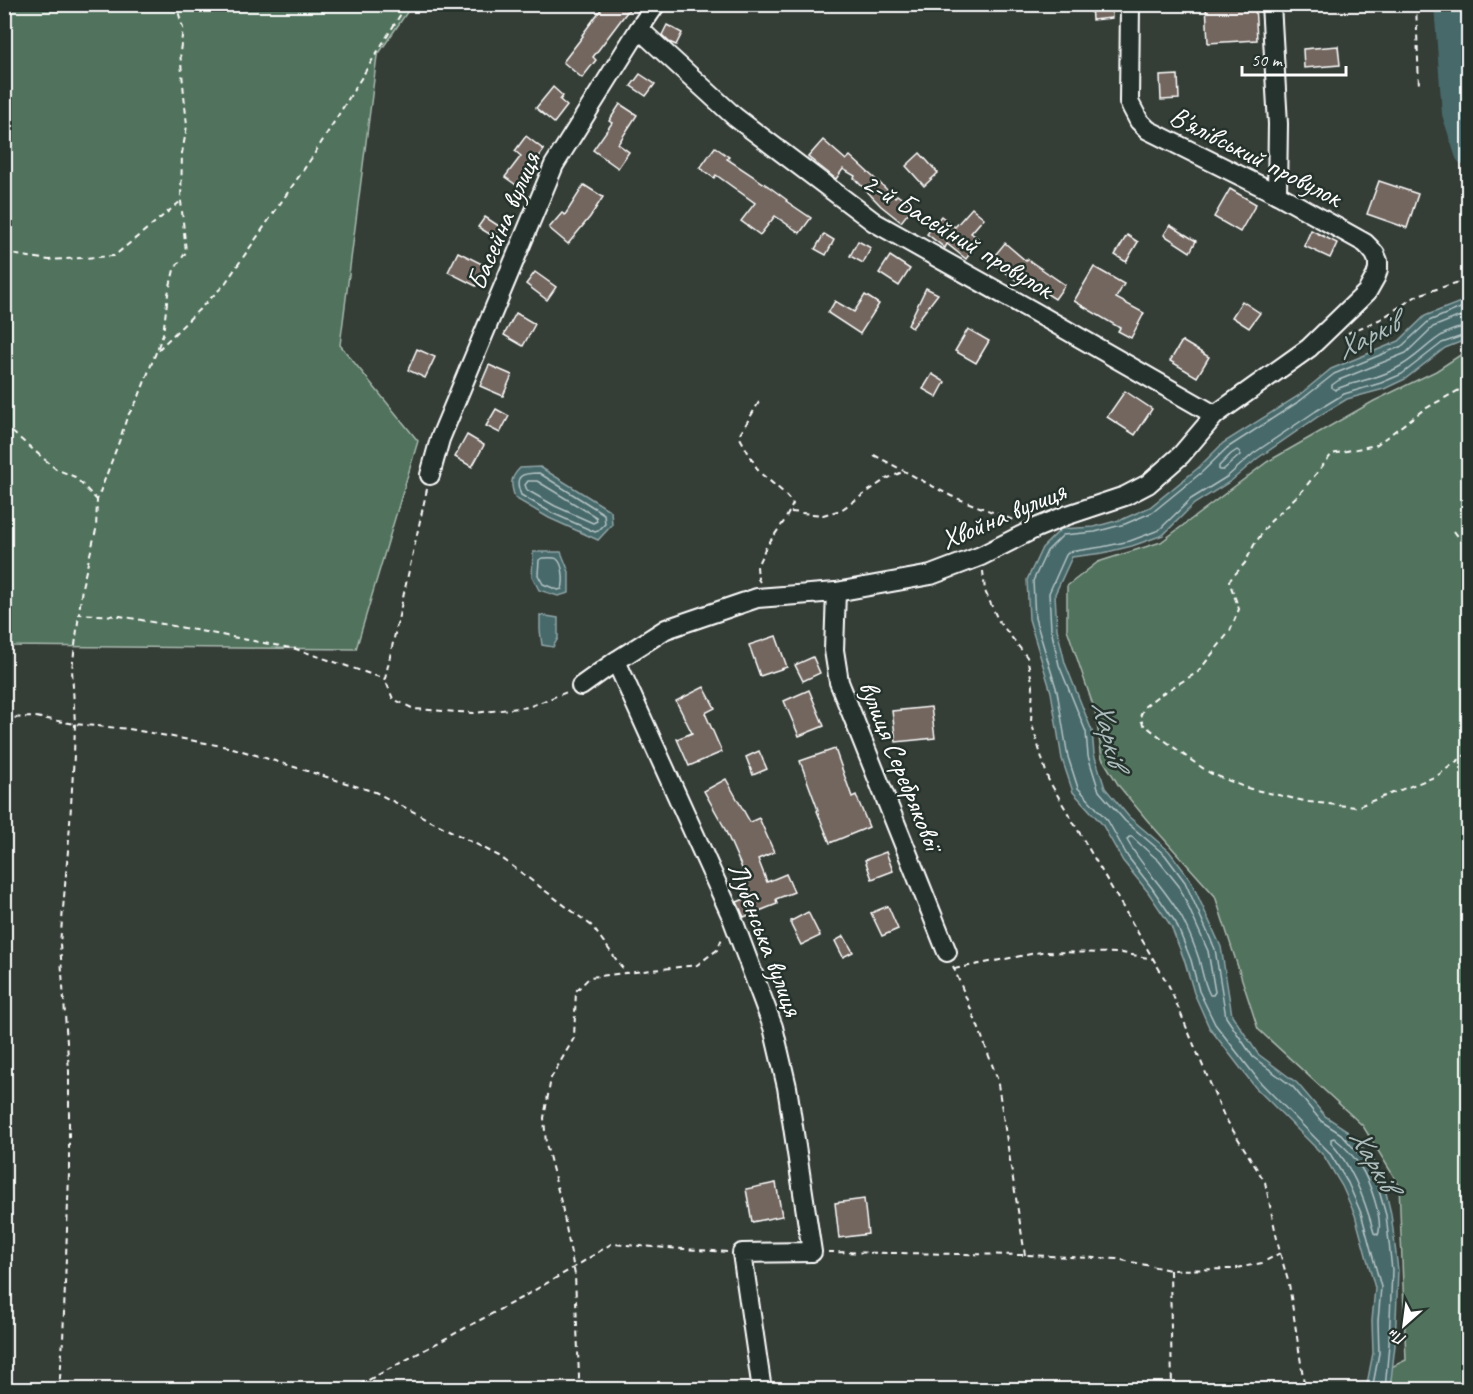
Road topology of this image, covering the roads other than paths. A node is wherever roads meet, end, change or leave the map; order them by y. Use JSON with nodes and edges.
{"nodes":[{"id":1,"x":656,"y":4,"type":"edge"},
{"id":2,"x":1130,"y":4,"type":"edge"},
{"id":3,"x":1271,"y":4,"type":"edge"},
{"id":4,"x":639,"y":28,"type":"junction"},
{"id":5,"x":1277,"y":194,"type":"junction"},
{"id":6,"x":1378,"y":269,"type":"joint"},
{"id":7,"x":1215,"y":415,"type":"junction"},
{"id":8,"x":430,"y":474,"type":"road end"},
{"id":9,"x":836,"y":592,"type":"junction"},
{"id":10,"x":616,"y":661,"type":"junction"},
{"id":11,"x":581,"y":686,"type":"road end"},
{"id":12,"x":947,"y":952,"type":"dead end"},
{"id":13,"x":762,"y":1389,"type":"edge"}],
"edges":[{"from":1,"to":4,"type":"street","name":"Басейна вулиця"},
{"from":2,"to":5,"type":"street","name":"В'ялівський провулок"},
{"from":3,"to":5,"type":"street"},
{"from":4,"to":7,"type":"street","name":"2-й Басейний провулок"},
{"from":4,"to":8,"type":"street","name":"Басейна вулиця"},
{"from":5,"to":6,"type":"street","name":"В'ялівський провулок"},
{"from":6,"to":7,"type":"street","name":"Хвойна вулиця"},
{"from":7,"to":9,"type":"street","name":"Хвойна вулиця"},
{"from":9,"to":10,"type":"street","name":"Хвойна вулиця"},
{"from":9,"to":12,"type":"street","name":"вулиця Серебрякової"},
{"from":10,"to":11,"type":"street","name":"Хвойна вулиця"},
{"from":10,"to":13,"type":"street","name":"Лубeнська вулиця"}]}
